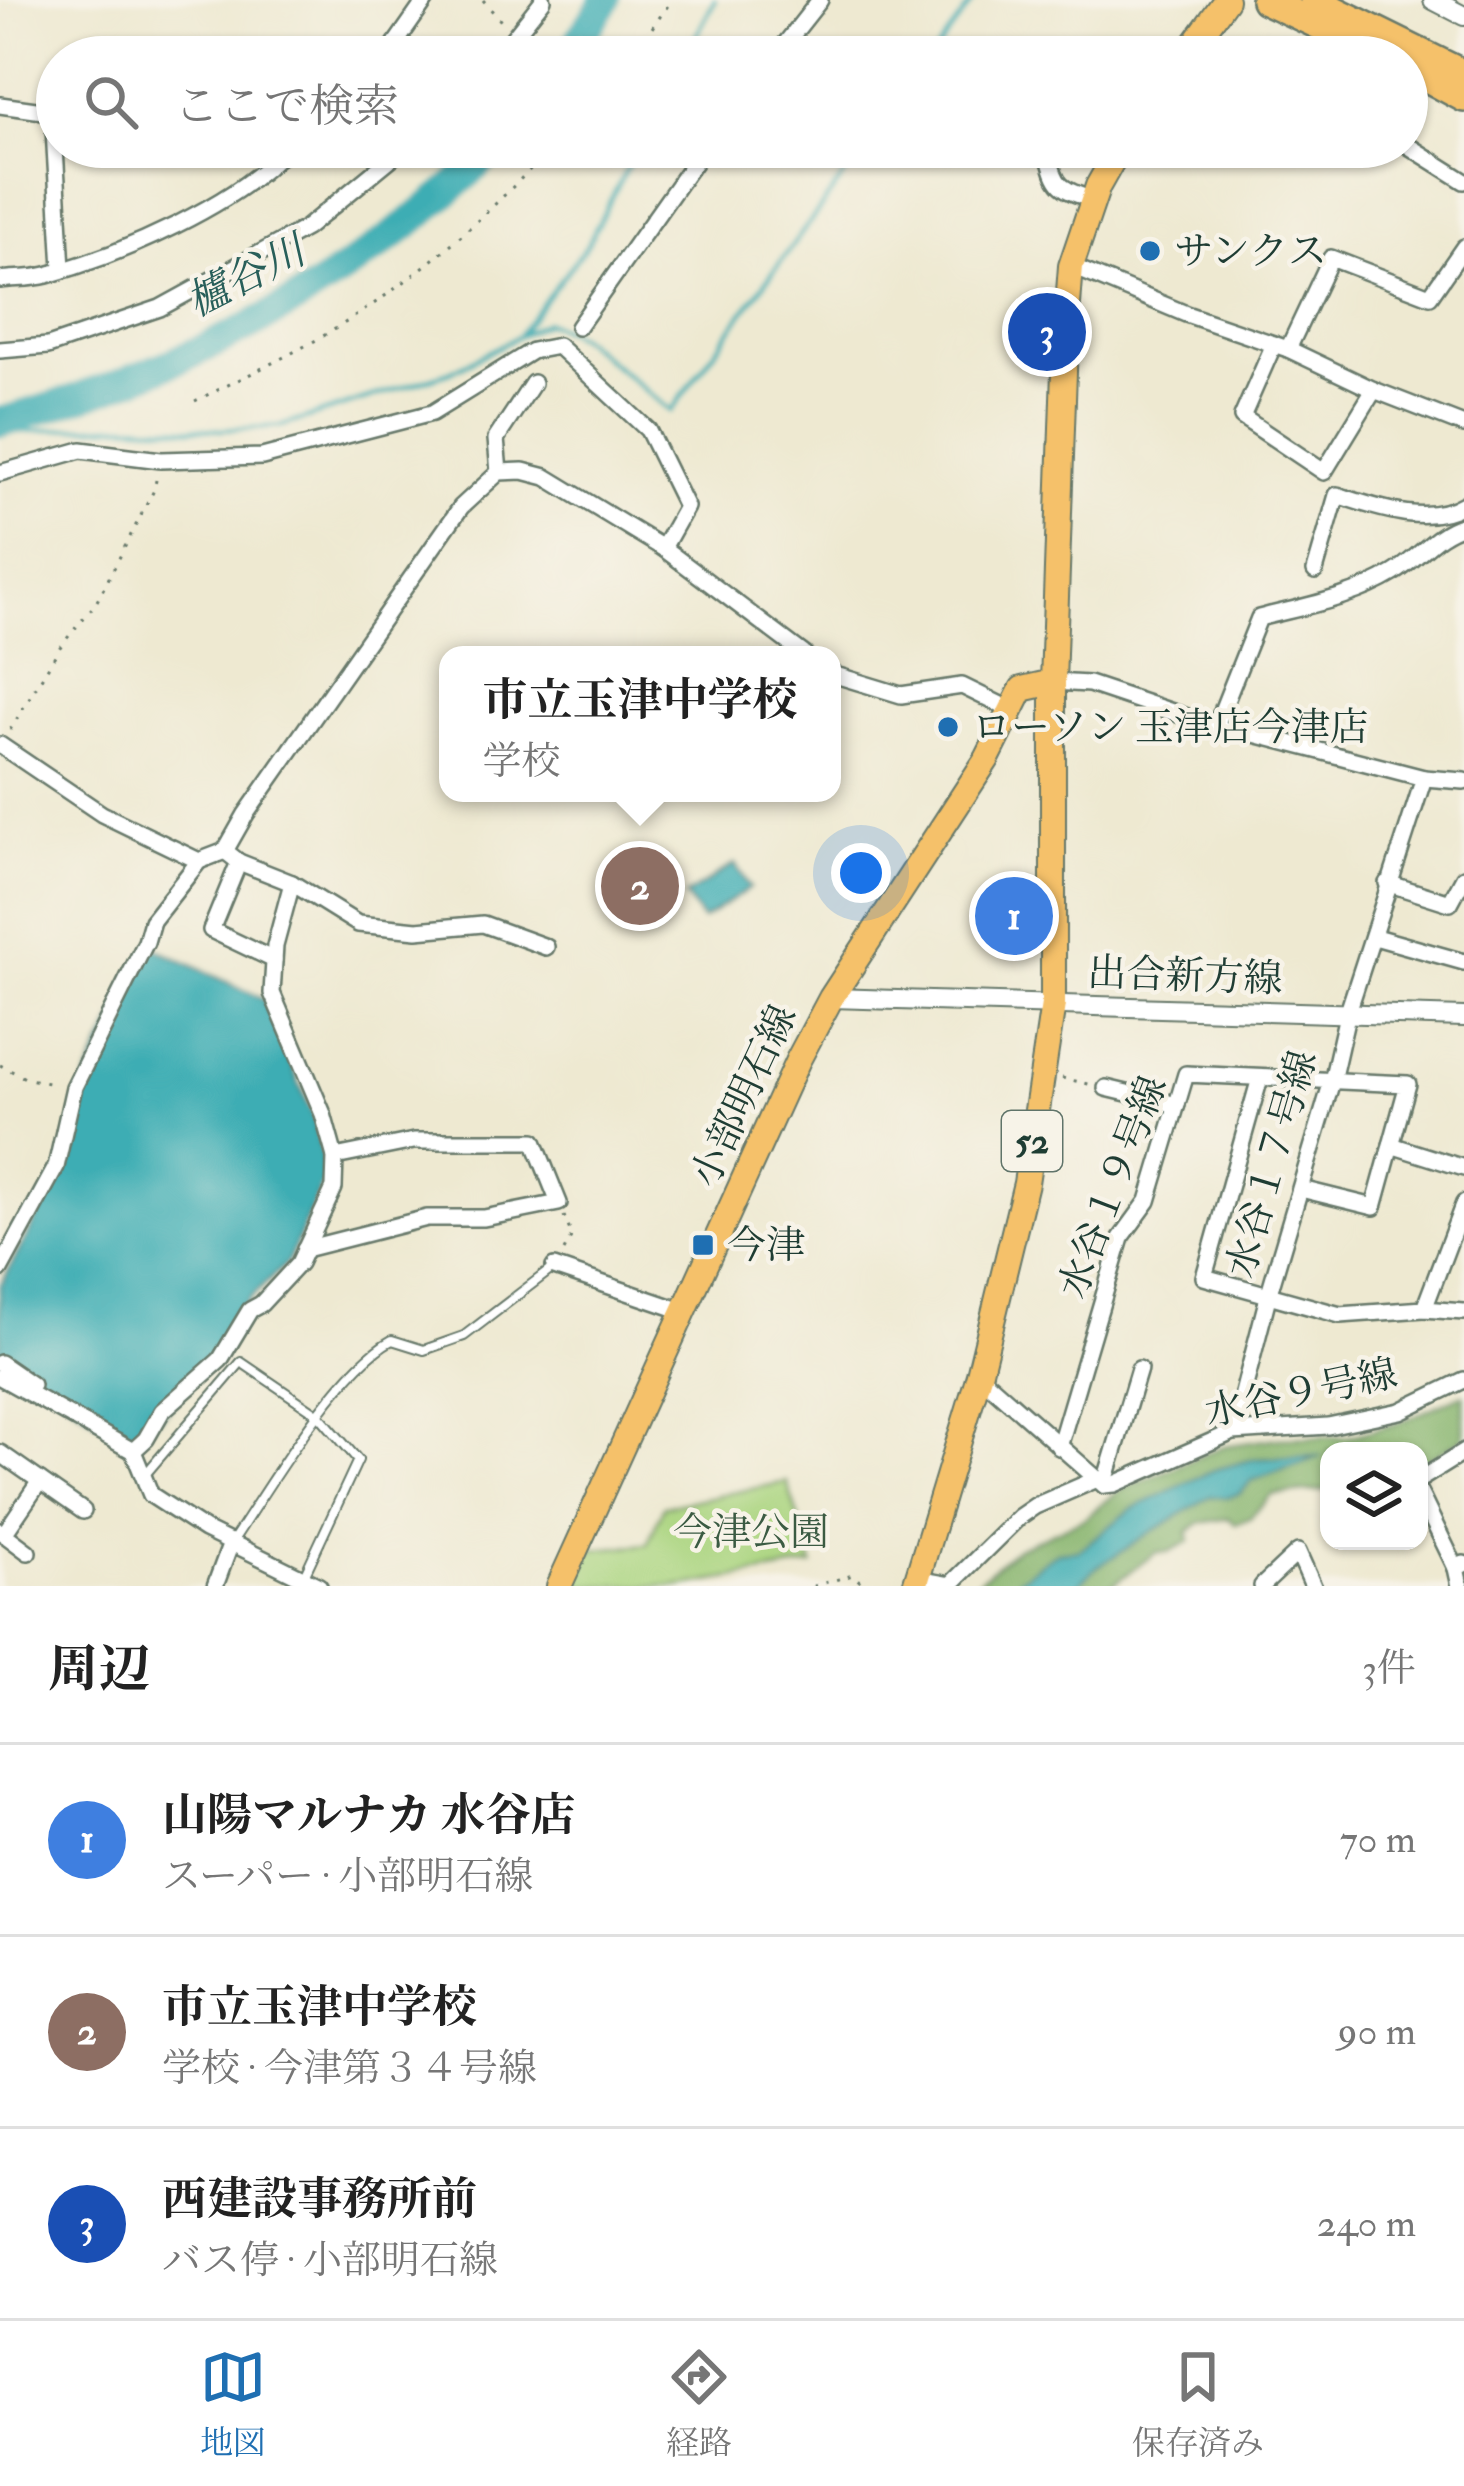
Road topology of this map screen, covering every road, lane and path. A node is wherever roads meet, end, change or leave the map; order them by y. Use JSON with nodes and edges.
{"nodes":[{"id":1,"x":426,"y":0,"type":"edge"},
{"id":2,"x":483,"y":0,"type":"edge"},
{"id":3,"x":543,"y":0,"type":"edge"},
{"id":4,"x":672,"y":0,"type":"edge"},
{"id":5,"x":820,"y":0,"type":"edge"},
{"id":6,"x":1226,"y":0,"type":"edge"},
{"id":7,"x":1265,"y":0,"type":"edge"},
{"id":8,"x":1314,"y":0,"type":"edge"},
{"id":9,"x":1433,"y":0,"type":"edge"},
{"id":10,"x":1464,"y":16,"type":"edge"},
{"id":11,"x":1203,"y":31,"type":"junction"},
{"id":12,"x":401,"y":36,"type":"edge"},
{"id":13,"x":514,"y":36,"type":"joint"},
{"id":14,"x":646,"y":36,"type":"edge"},
{"id":15,"x":792,"y":36,"type":"edge"},
{"id":16,"x":1200,"y":36,"type":"edge"},
{"id":17,"x":1210,"y":36,"type":"edge"},
{"id":18,"x":1342,"y":36,"type":"edge"},
{"id":19,"x":1387,"y":36,"type":"edge"},
{"id":20,"x":1428,"y":56,"type":"edge"},
{"id":21,"x":1464,"y":74,"type":"edge"},
{"id":22,"x":1428,"y":78,"type":"edge"},
{"id":23,"x":1464,"y":98,"type":"edge"},
{"id":24,"x":0,"y":105,"type":"edge"},
{"id":25,"x":36,"y":110,"type":"edge"},
{"id":26,"x":1428,"y":158,"type":"edge"},
{"id":27,"x":57,"y":168,"type":"edge"},
{"id":28,"x":268,"y":168,"type":"edge"},
{"id":29,"x":379,"y":168,"type":"edge"},
{"id":30,"x":532,"y":168,"type":"edge"},
{"id":31,"x":690,"y":168,"type":"edge"},
{"id":32,"x":1051,"y":168,"type":"edge"},
{"id":33,"x":1109,"y":168,"type":"edge"},
{"id":34,"x":1464,"y":181,"type":"edge"},
{"id":35,"x":1093,"y":200,"type":"junction"},
{"id":36,"x":1464,"y":247,"type":"edge"},
{"id":37,"x":1072,"y":266,"type":"junction"},
{"id":38,"x":62,"y":269,"type":"junction"},
{"id":39,"x":0,"y":280,"type":"edge"},
{"id":40,"x":578,"y":327,"type":"dead end"},
{"id":41,"x":1281,"y":346,"type":"junction"},
{"id":42,"x":0,"y":350,"type":"edge"},
{"id":43,"x":533,"y":383,"type":"dead end"},
{"id":44,"x":1374,"y":390,"type":"junction"},
{"id":45,"x":195,"y":401,"type":"dead end"},
{"id":46,"x":1464,"y":425,"type":"edge"},
{"id":47,"x":160,"y":460,"type":"junction"},
{"id":48,"x":499,"y":472,"type":"junction"},
{"id":49,"x":0,"y":473,"type":"edge"},
{"id":50,"x":1464,"y":505,"type":"edge"},
{"id":51,"x":1464,"y":525,"type":"edge"},
{"id":52,"x":663,"y":548,"type":"junction"},
{"id":53,"x":1315,"y":571,"type":"dead end"},
{"id":54,"x":794,"y":646,"type":"edge"},
{"id":55,"x":841,"y":677,"type":"edge"},
{"id":56,"x":1053,"y":682,"type":"junction"},
{"id":57,"x":1009,"y":710,"type":"junction"},
{"id":58,"x":1216,"y":726,"type":"junction"},
{"id":59,"x":2,"y":750,"type":"edge"},
{"id":60,"x":1424,"y":778,"type":"junction"},
{"id":61,"x":1464,"y":781,"type":"edge"},
{"id":62,"x":224,"y":851,"type":"junction"},
{"id":63,"x":199,"y":861,"type":"junction"},
{"id":64,"x":239,"y":862,"type":"junction"},
{"id":65,"x":1464,"y":877,"type":"edge"},
{"id":66,"x":1388,"y":883,"type":"junction"},
{"id":67,"x":292,"y":884,"type":"junction"},
{"id":68,"x":1375,"y":937,"type":"junction"},
{"id":69,"x":546,"y":947,"type":"dead end"},
{"id":70,"x":274,"y":960,"type":"junction"},
{"id":71,"x":1464,"y":962,"type":"edge"},
{"id":72,"x":831,"y":998,"type":"junction"},
{"id":73,"x":1053,"y":1004,"type":"junction"},
{"id":74,"x":1347,"y":1015,"type":"junction"},
{"id":75,"x":1464,"y":1016,"type":"edge"},
{"id":76,"x":0,"y":1065,"type":"edge"},
{"id":77,"x":1043,"y":1073,"type":"junction"},
{"id":78,"x":1260,"y":1078,"type":"junction"},
{"id":79,"x":1333,"y":1081,"type":"junction"},
{"id":80,"x":48,"y":1083,"type":"dead end"},
{"id":81,"x":1106,"y":1088,"type":"joint"},
{"id":82,"x":1177,"y":1105,"type":"junction"},
{"id":83,"x":1391,"y":1145,"type":"junction"},
{"id":84,"x":335,"y":1157,"type":"junction"},
{"id":85,"x":1464,"y":1168,"type":"edge"},
{"id":86,"x":1301,"y":1189,"type":"junction"},
{"id":87,"x":1464,"y":1203,"type":"edge"},
{"id":88,"x":559,"y":1204,"type":"junction"},
{"id":89,"x":305,"y":1249,"type":"junction"},
{"id":90,"x":554,"y":1268,"type":"junction"},
{"id":91,"x":0,"y":1270,"type":"edge"},
{"id":92,"x":1269,"y":1293,"type":"junction"},
{"id":93,"x":1424,"y":1309,"type":"junction"},
{"id":94,"x":683,"y":1311,"type":"junction"},
{"id":95,"x":1464,"y":1312,"type":"edge"},
{"id":96,"x":0,"y":1363,"type":"edge"},
{"id":97,"x":1139,"y":1369,"type":"dead end"},
{"id":98,"x":979,"y":1375,"type":"junction"},
{"id":99,"x":0,"y":1377,"type":"edge"},
{"id":100,"x":1464,"y":1380,"type":"edge"},
{"id":101,"x":319,"y":1415,"type":"junction"},
{"id":102,"x":69,"y":1416,"type":"junction"},
{"id":103,"x":1233,"y":1432,"type":"junction"},
{"id":104,"x":1059,"y":1447,"type":"junction"},
{"id":105,"x":133,"y":1451,"type":"junction"},
{"id":106,"x":1464,"y":1452,"type":"edge"},
{"id":107,"x":0,"y":1453,"type":"edge"},
{"id":108,"x":1428,"y":1474,"type":"edge"},
{"id":109,"x":143,"y":1477,"type":"junction"},
{"id":110,"x":40,"y":1481,"type":"junction"},
{"id":111,"x":1101,"y":1482,"type":"junction"},
{"id":112,"x":1428,"y":1508,"type":"edge"},
{"id":113,"x":83,"y":1511,"type":"dead end"},
{"id":114,"x":2,"y":1533,"type":"edge"},
{"id":115,"x":231,"y":1543,"type":"junction"},
{"id":116,"x":28,"y":1552,"type":"dead end"},
{"id":117,"x":1460,"y":1566,"type":"edge"},
{"id":118,"x":311,"y":1582,"type":"edge"},
{"id":119,"x":916,"y":1583,"type":"edge"},
{"id":120,"x":215,"y":1586,"type":"edge"},
{"id":121,"x":560,"y":1586,"type":"edge"},
{"id":122,"x":812,"y":1586,"type":"edge"},
{"id":123,"x":865,"y":1586,"type":"edge"},
{"id":124,"x":1262,"y":1586,"type":"edge"},
{"id":125,"x":1312,"y":1586,"type":"edge"},
{"id":126,"x":1460,"y":1586,"type":"edge"}],
"edges":[{"from":1,"to":12,"type":"street"},
{"from":2,"to":13,"type":"path"},
{"from":3,"to":13,"type":"street"},
{"from":4,"to":14,"type":"path"},
{"from":5,"to":15,"type":"street"},
{"from":6,"to":11,"type":"main road"},
{"from":7,"to":18,"type":"highway"},
{"from":8,"to":19,"type":"highway"},
{"from":9,"to":10,"type":"street"},
{"from":11,"to":16,"type":"main road"},
{"from":11,"to":17,"type":"street"},
{"from":20,"to":21,"type":"highway"},
{"from":22,"to":23,"type":"highway"},
{"from":24,"to":25,"type":"street"},
{"from":26,"to":34,"type":"street"},
{"from":27,"to":38,"type":"street"},
{"from":28,"to":38,"type":"street"},
{"from":29,"to":42,"type":"street"},
{"from":30,"to":45,"type":"path"},
{"from":31,"to":40,"type":"street"},
{"from":32,"to":35,"type":"street"},
{"from":33,"to":35,"type":"main road","number":"52"},
{"from":35,"to":37,"type":"main road","number":"52"},
{"from":36,"to":41,"type":"street"},
{"from":37,"to":41,"type":"street"},
{"from":37,"to":56,"type":"main road","number":"52"},
{"from":38,"to":39,"type":"street"},
{"from":41,"to":44,"type":"street"},
{"from":41,"to":44,"type":"street"},
{"from":43,"to":48,"type":"street"},
{"from":44,"to":46,"type":"street"},
{"from":47,"to":49,"type":"street"},
{"from":47,"to":52,"type":"street"},
{"from":47,"to":59,"type":"path"},
{"from":48,"to":52,"type":"street"},
{"from":48,"to":62,"type":"street"},
{"from":50,"to":53,"type":"street"},
{"from":51,"to":58,"type":"street"},
{"from":52,"to":54,"type":"street"},
{"from":55,"to":57,"type":"street"},
{"from":56,"to":57,"type":"main road"},
{"from":56,"to":58,"type":"street"},
{"from":56,"to":73,"type":"main road","number":"52"},
{"from":57,"to":72,"type":"main road","name":"小部明石線"},
{"from":58,"to":60,"type":"street"},
{"from":59,"to":63,"type":"street"},
{"from":60,"to":61,"type":"street"},
{"from":60,"to":66,"type":"street","name":"水谷１７号線"},
{"from":62,"to":63,"type":"street"},
{"from":62,"to":64,"type":"street"},
{"from":63,"to":91,"type":"street"},
{"from":64,"to":67,"type":"street"},
{"from":64,"to":70,"type":"street"},
{"from":65,"to":66,"type":"street"},
{"from":66,"to":68,"type":"street","name":"水谷１７号線"},
{"from":67,"to":69,"type":"street"},
{"from":67,"to":70,"type":"street"},
{"from":68,"to":71,"type":"street"},
{"from":68,"to":74,"type":"street","name":"水谷１７号線"},
{"from":70,"to":84,"type":"street"},
{"from":72,"to":73,"type":"street","name":"出合新方線"},
{"from":72,"to":94,"type":"main road","name":"小部明石線"},
{"from":73,"to":74,"type":"street","name":"出合新方線"},
{"from":73,"to":77,"type":"main road","number":"52"},
{"from":74,"to":75,"type":"street","name":"出合新方線"},
{"from":74,"to":79,"type":"street","name":"水谷１７号線"},
{"from":76,"to":80,"type":"path"},
{"from":77,"to":81,"type":"path"},
{"from":77,"to":98,"type":"main road","number":"52"},
{"from":78,"to":79,"type":"street","name":"水谷１９号線"},
{"from":78,"to":82,"type":"street","name":"水谷１９号線"},
{"from":78,"to":92,"type":"street"},
{"from":79,"to":83,"type":"street","name":"水谷１９号線"},
{"from":79,"to":86,"type":"street","name":"水谷１７号線"},
{"from":81,"to":82,"type":"street"},
{"from":82,"to":104,"type":"street","name":"水谷１９号線"},
{"from":83,"to":85,"type":"street"},
{"from":83,"to":86,"type":"street","name":"水谷１９号線"},
{"from":84,"to":88,"type":"street"},
{"from":84,"to":89,"type":"street"},
{"from":86,"to":92,"type":"street","name":"水谷１７号線"},
{"from":87,"to":93,"type":"street"},
{"from":88,"to":89,"type":"street"},
{"from":88,"to":90,"type":"path"},
{"from":89,"to":105,"type":"street"},
{"from":90,"to":94,"type":"street"},
{"from":90,"to":101,"type":"lane"},
{"from":92,"to":93,"type":"street"},
{"from":92,"to":103,"type":"street","name":"水谷１７号線"},
{"from":93,"to":95,"type":"street"},
{"from":94,"to":121,"type":"main road","name":"小部明石線"},
{"from":96,"to":102,"type":"street"},
{"from":97,"to":111,"type":"street"},
{"from":98,"to":104,"type":"street"},
{"from":98,"to":119,"type":"main road","number":"52"},
{"from":99,"to":102,"type":"street"},
{"from":100,"to":103,"type":"street","name":"水谷９号線"},
{"from":101,"to":109,"type":"lane"},
{"from":101,"to":115,"type":"lane"},
{"from":101,"to":118,"type":"lane"},
{"from":102,"to":105,"type":"street"},
{"from":103,"to":111,"type":"street","name":"水谷９号線"},
{"from":104,"to":111,"type":"street"},
{"from":105,"to":109,"type":"street"},
{"from":106,"to":108,"type":"street"},
{"from":107,"to":110,"type":"street"},
{"from":109,"to":115,"type":"street"},
{"from":110,"to":113,"type":"street"},
{"from":110,"to":114,"type":"street"},
{"from":111,"to":119,"type":"street","name":"水谷９号線"},
{"from":112,"to":117,"type":"street"},
{"from":114,"to":116,"type":"street"},
{"from":115,"to":118,"type":"street"},
{"from":115,"to":120,"type":"street"},
{"from":117,"to":126,"type":"street"},
{"from":122,"to":123,"type":"path"},
{"from":124,"to":125,"type":"street"}]}
